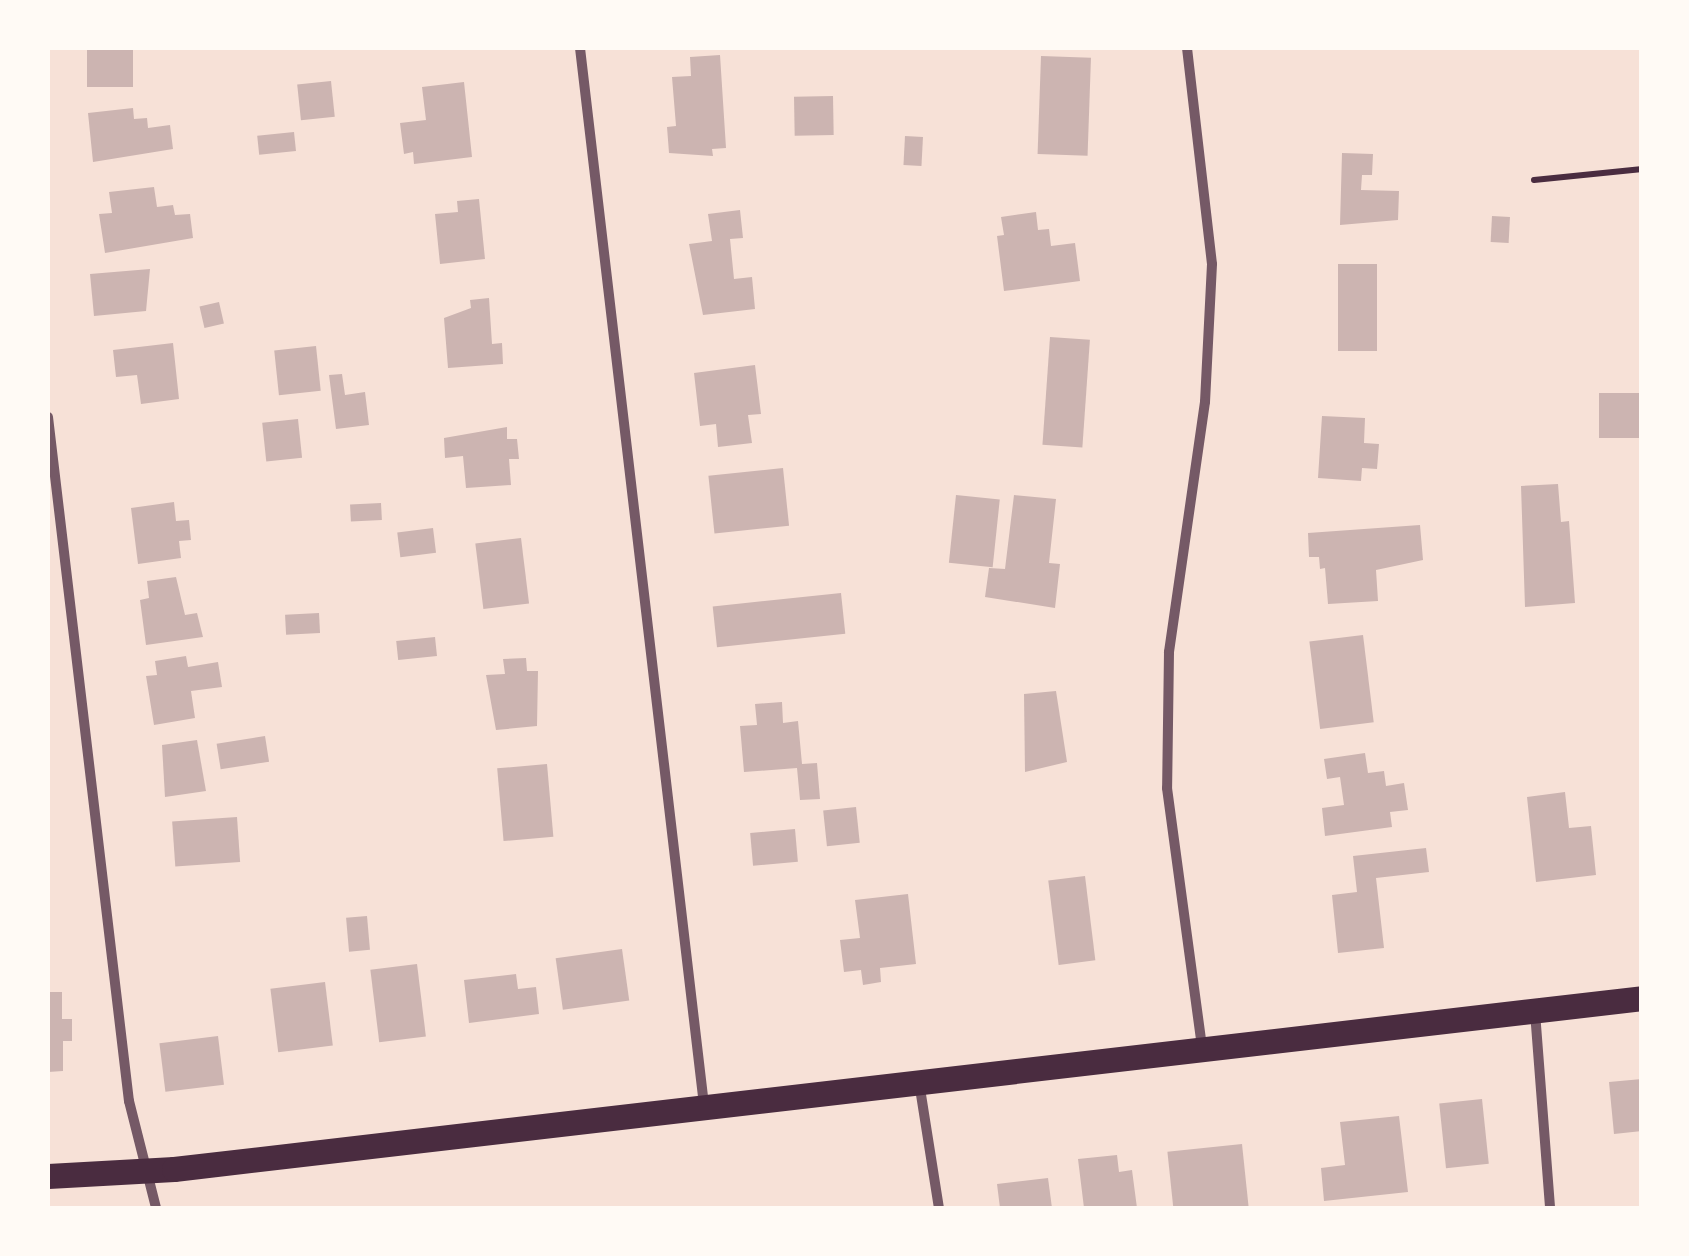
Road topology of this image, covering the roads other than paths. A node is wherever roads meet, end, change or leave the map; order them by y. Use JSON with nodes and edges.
{"nodes":[{"id":1,"x":580,"y":48,"type":"edge"},
{"id":2,"x":1187,"y":48,"type":"edge"},
{"id":3,"x":48,"y":417,"type":"edge"},
{"id":4,"x":1642,"y":998,"type":"edge"},
{"id":5,"x":1535,"y":1011,"type":"junction"},
{"id":6,"x":1202,"y":1048,"type":"junction"},
{"id":7,"x":918,"y":1081,"type":"junction"},
{"id":8,"x":704,"y":1106,"type":"junction"},
{"id":9,"x":150,"y":1172,"type":"junction"},
{"id":10,"x":48,"y":1176,"type":"edge"},
{"id":11,"x":156,"y":1208,"type":"edge"},
{"id":12,"x":939,"y":1208,"type":"edge"},
{"id":13,"x":1550,"y":1208,"type":"edge"}],
"edges":[{"from":1,"to":8,"type":"street"},
{"from":2,"to":6,"type":"street"},
{"from":3,"to":9,"type":"street"},
{"from":4,"to":5,"type":"main road"},
{"from":5,"to":6,"type":"main road"},
{"from":5,"to":13,"type":"street"},
{"from":6,"to":7,"type":"main road"},
{"from":7,"to":8,"type":"main road"},
{"from":7,"to":12,"type":"street"},
{"from":8,"to":9,"type":"main road"},
{"from":9,"to":10,"type":"main road"},
{"from":9,"to":11,"type":"street"}]}
